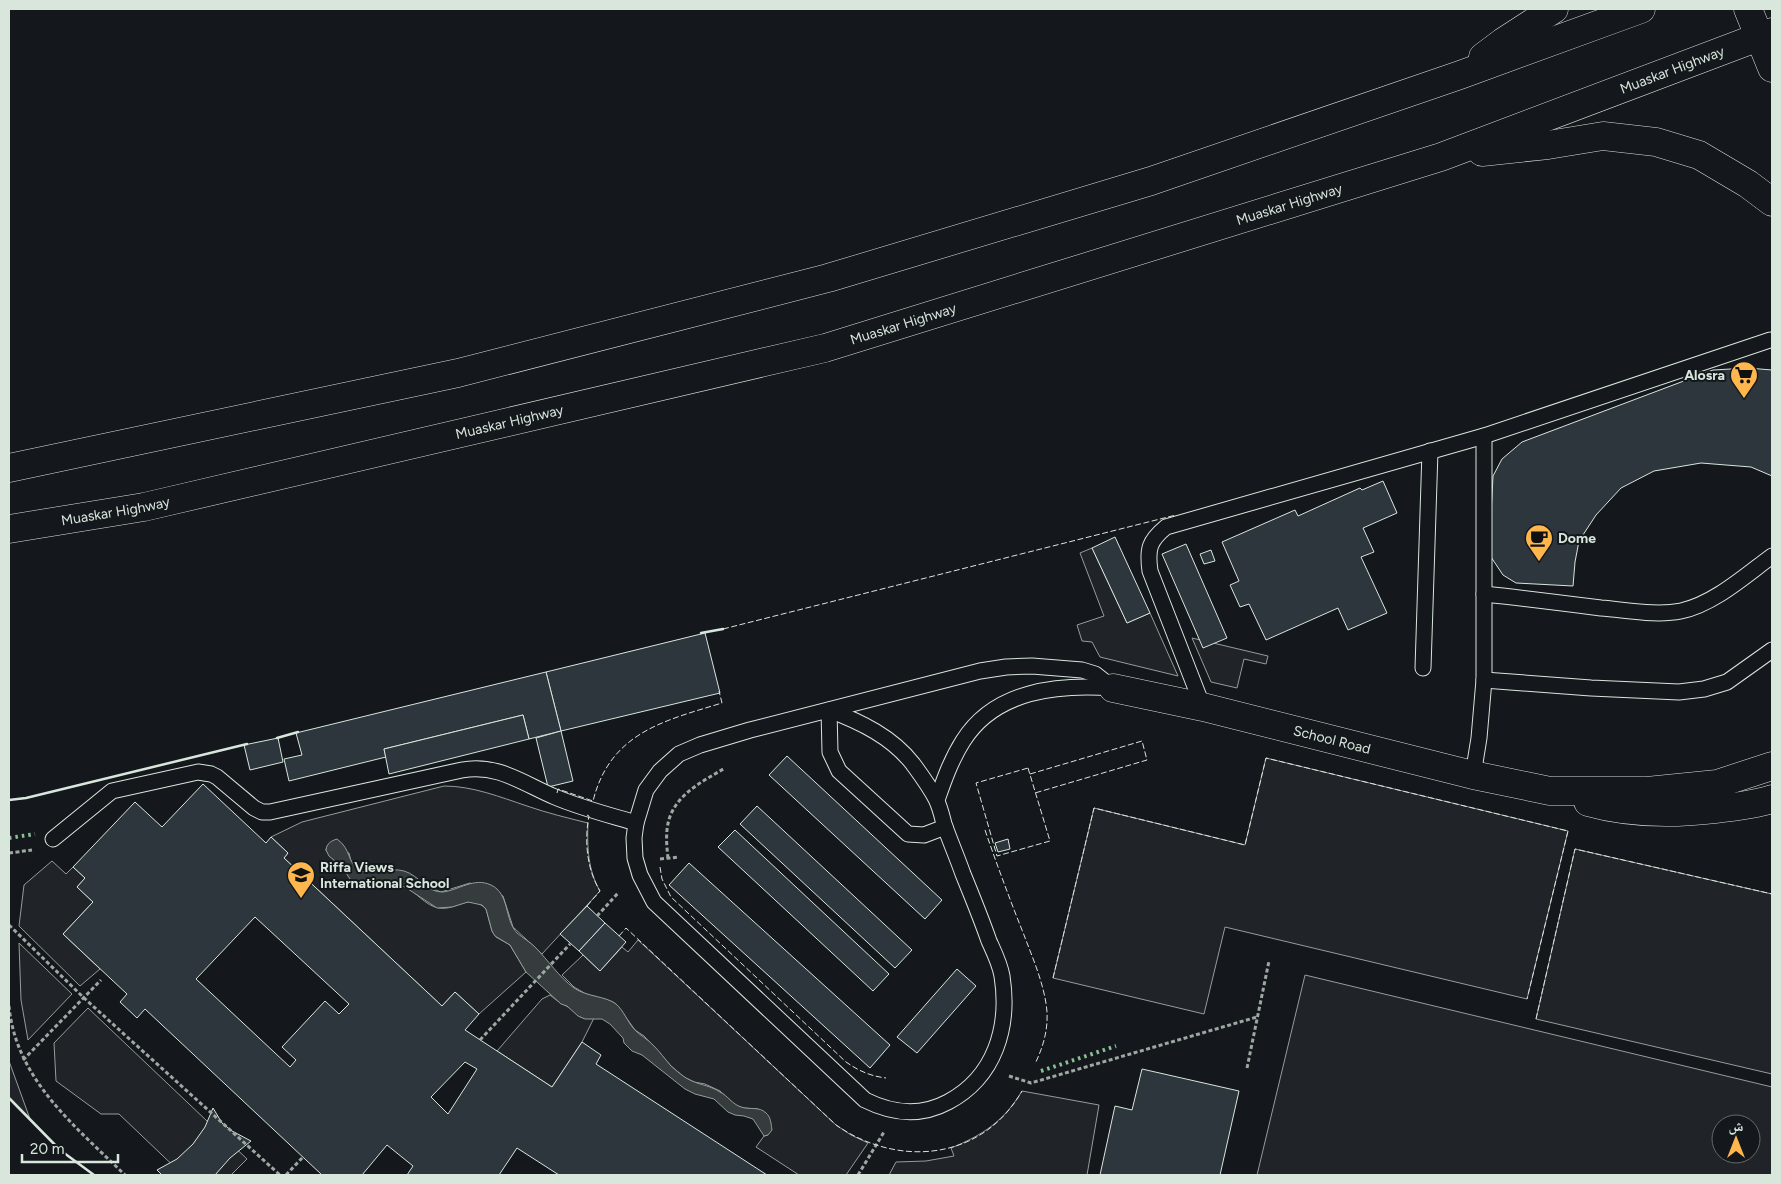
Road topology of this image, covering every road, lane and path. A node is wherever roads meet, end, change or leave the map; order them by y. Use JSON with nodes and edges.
{"nodes":[{"id":1,"x":1554,"y":9,"type":"edge"},
{"id":2,"x":1641,"y":9,"type":"edge"},
{"id":3,"x":1748,"y":9,"type":"edge"},
{"id":4,"x":1766,"y":34,"type":"edge"},
{"id":5,"x":1772,"y":68,"type":"edge"},
{"id":6,"x":1460,"y":76,"type":"junction"},
{"id":7,"x":1441,"y":157,"type":"junction"},
{"id":8,"x":1772,"y":202,"type":"edge"},
{"id":9,"x":1770,"y":340,"type":"dead end"},
{"id":10,"x":1484,"y":436,"type":"junction"},
{"id":11,"x":1430,"y":451,"type":"junction"},
{"id":12,"x":9,"y":468,"type":"edge"},
{"id":13,"x":9,"y":529,"type":"edge"},
{"id":14,"x":1772,"y":556,"type":"edge"},
{"id":15,"x":1484,"y":594,"type":"junction"},
{"id":16,"x":1772,"y":650,"type":"edge"},
{"id":17,"x":1423,"y":668,"type":"dead end"},
{"id":18,"x":1484,"y":680,"type":"junction"},
{"id":19,"x":1113,"y":688,"type":"junction"},
{"id":20,"x":1203,"y":707,"type":"junction"},
{"id":21,"x":829,"y":710,"type":"junction"},
{"id":22,"x":1772,"y":766,"type":"edge"},
{"id":23,"x":725,"y":768,"type":"dead end"},
{"id":24,"x":1473,"y":775,"type":"junction"},
{"id":25,"x":1550,"y":791,"type":"junction"},
{"id":26,"x":937,"y":800,"type":"junction"},
{"id":27,"x":1772,"y":800,"type":"edge"},
{"id":28,"x":636,"y":823,"type":"junction"},
{"id":29,"x":945,"y":827,"type":"junction"},
{"id":30,"x":52,"y":840,"type":"dead end"},
{"id":31,"x":679,"y":857,"type":"dead end"},
{"id":32,"x":668,"y":858,"type":"junction"},
{"id":33,"x":657,"y":860,"type":"dead end"},
{"id":34,"x":619,"y":892,"type":"dead end"},
{"id":35,"x":597,"y":916,"type":"dead end"},
{"id":36,"x":9,"y":925,"type":"edge"},
{"id":37,"x":570,"y":944,"type":"dead end"},
{"id":38,"x":1268,"y":961,"type":"dead end"},
{"id":39,"x":101,"y":980,"type":"dead end"},
{"id":40,"x":84,"y":998,"type":"junction"},
{"id":41,"x":9,"y":1006,"type":"edge"},
{"id":42,"x":1257,"y":1018,"type":"junction"},
{"id":43,"x":480,"y":1040,"type":"dead end"},
{"id":44,"x":24,"y":1060,"type":"junction"},
{"id":45,"x":985,"y":1068,"type":"junction"},
{"id":46,"x":1247,"y":1068,"type":"dead end"},
{"id":47,"x":896,"y":1112,"type":"junction"},
{"id":48,"x":303,"y":1157,"type":"dead end"},
{"id":49,"x":125,"y":1175,"type":"edge"},
{"id":50,"x":280,"y":1175,"type":"edge"},
{"id":51,"x":286,"y":1175,"type":"edge"},
{"id":52,"x":858,"y":1175,"type":"edge"}],
"edges":[{"from":1,"to":6,"type":"main road"},
{"from":2,"to":6,"type":"main road"},
{"from":3,"to":4,"type":"main road"},
{"from":4,"to":5,"type":"main road"},
{"from":4,"to":7,"type":"main road","name":"Muaskar Highway"},
{"from":6,"to":12,"type":"main road"},
{"from":7,"to":8,"type":"main road"},
{"from":7,"to":13,"type":"main road","name":"Muaskar Highway"},
{"from":9,"to":10,"type":"lane"},
{"from":10,"to":11,"type":"lane"},
{"from":10,"to":15,"type":"lane"},
{"from":11,"to":17,"type":"lane"},
{"from":11,"to":20,"type":"lane"},
{"from":14,"to":15,"type":"lane"},
{"from":15,"to":18,"type":"lane"},
{"from":16,"to":18,"type":"lane"},
{"from":18,"to":24,"type":"lane"},
{"from":19,"to":20,"type":"main road","name":"School Road"},
{"from":19,"to":21,"type":"lane"},
{"from":19,"to":26,"type":"lane"},
{"from":20,"to":24,"type":"main road","name":"School Road"},
{"from":21,"to":26,"type":"lane"},
{"from":21,"to":28,"type":"lane"},
{"from":21,"to":29,"type":"lane"},
{"from":22,"to":25,"type":"main road","name":"School Road"},
{"from":23,"to":32,"type":"path"},
{"from":24,"to":25,"type":"main road","name":"School Road"},
{"from":25,"to":27,"type":"main road","name":"School Road"},
{"from":26,"to":29,"type":"lane"},
{"from":28,"to":30,"type":"lane"},
{"from":28,"to":47,"type":"lane"},
{"from":29,"to":45,"type":"lane"},
{"from":31,"to":32,"type":"path"},
{"from":32,"to":33,"type":"path"},
{"from":34,"to":35,"type":"path"},
{"from":36,"to":40,"type":"path"},
{"from":37,"to":43,"type":"path"},
{"from":38,"to":42,"type":"path"},
{"from":39,"to":40,"type":"path"},
{"from":40,"to":44,"type":"path"},
{"from":40,"to":50,"type":"path"},
{"from":41,"to":44,"type":"path"},
{"from":42,"to":45,"type":"path"},
{"from":42,"to":46,"type":"path"},
{"from":44,"to":49,"type":"path"},
{"from":45,"to":47,"type":"lane"},
{"from":47,"to":52,"type":"path"},
{"from":48,"to":51,"type":"path"}]}
